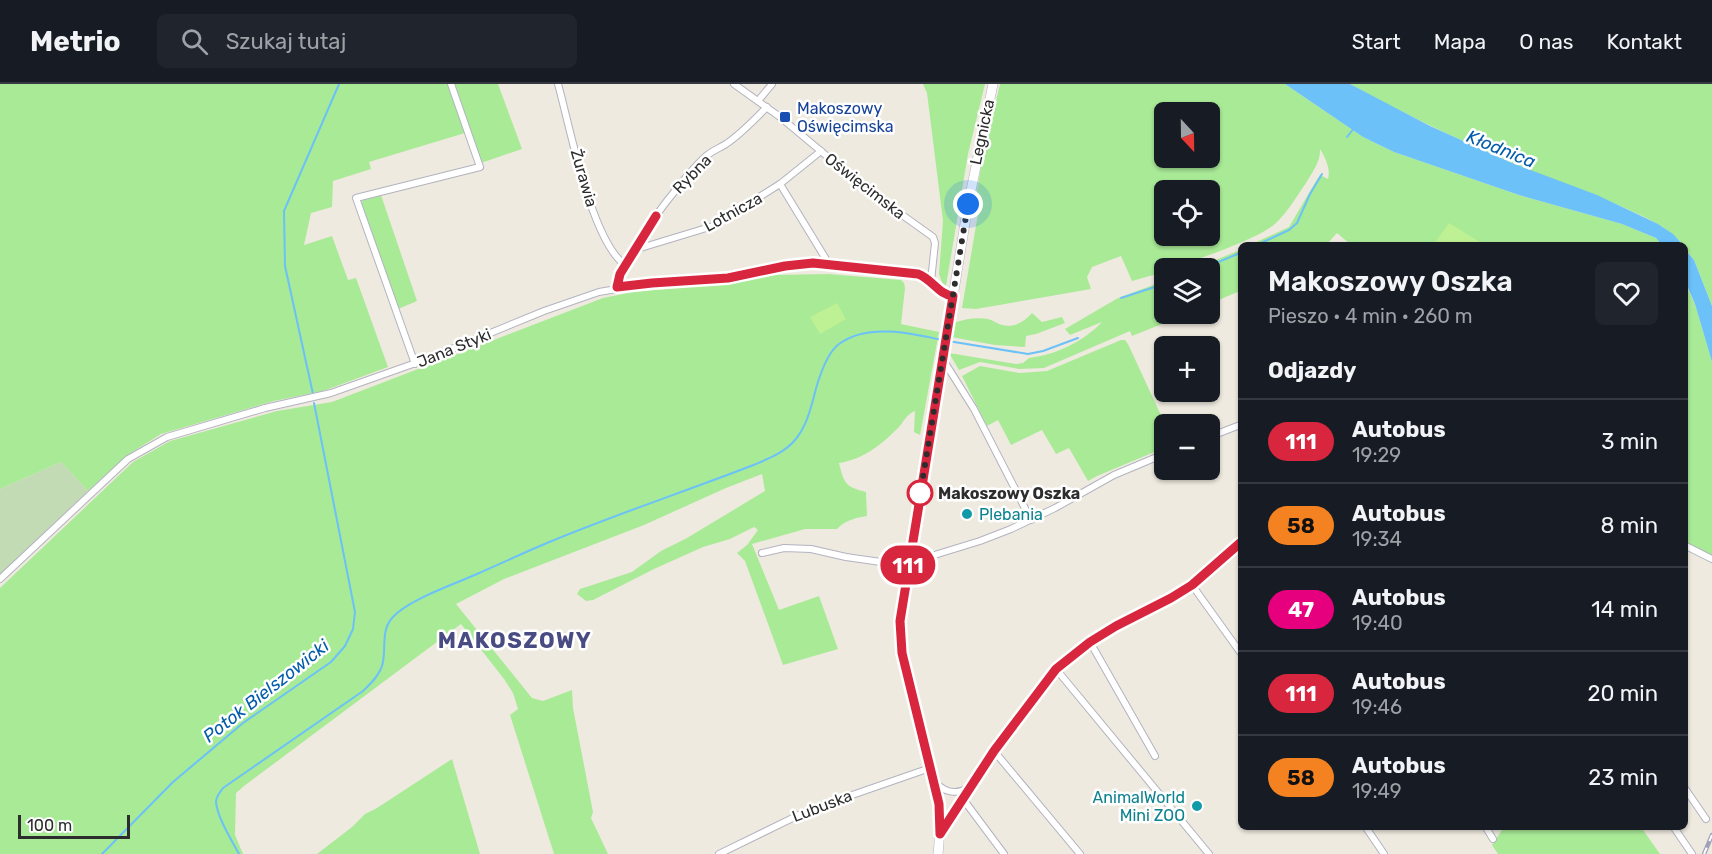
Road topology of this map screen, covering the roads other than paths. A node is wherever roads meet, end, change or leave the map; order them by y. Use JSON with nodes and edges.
{"nodes":[{"id":1,"x":451,"y":84,"type":"edge"},
{"id":2,"x":558,"y":84,"type":"edge"},
{"id":3,"x":734,"y":84,"type":"edge"},
{"id":4,"x":772,"y":84,"type":"edge"},
{"id":5,"x":993,"y":84,"type":"edge"},
{"id":6,"x":758,"y":101,"type":"junction"},
{"id":7,"x":767,"y":107,"type":"junction"},
{"id":8,"x":821,"y":151,"type":"junction"},
{"id":9,"x":780,"y":184,"type":"junction"},
{"id":10,"x":634,"y":250,"type":"junction"},
{"id":11,"x":829,"y":264,"type":"junction"},
{"id":12,"x":625,"y":265,"type":"junction"},
{"id":13,"x":931,"y":281,"type":"junction"},
{"id":14,"x":617,"y":287,"type":"junction"},
{"id":15,"x":953,"y":296,"type":"junction"},
{"id":16,"x":943,"y":355,"type":"junction"},
{"id":17,"x":415,"y":364,"type":"junction"},
{"id":18,"x":1238,"y":426,"type":"edge"},
{"id":19,"x":1220,"y":433,"type":"edge"},
{"id":20,"x":1154,"y":458,"type":"edge"},
{"id":21,"x":1031,"y":520,"type":"junction"},
{"id":22,"x":1238,"y":545,"type":"edge"},
{"id":23,"x":1688,"y":547,"type":"edge"},
{"id":24,"x":762,"y":553,"type":"dead end"},
{"id":25,"x":1712,"y":560,"type":"edge"},
{"id":26,"x":908,"y":563,"type":"junction"},
{"id":27,"x":0,"y":579,"type":"edge"},
{"id":28,"x":1192,"y":585,"type":"junction"},
{"id":29,"x":1090,"y":642,"type":"junction"},
{"id":30,"x":1238,"y":649,"type":"edge"},
{"id":31,"x":1056,"y":669,"type":"junction"},
{"id":32,"x":994,"y":751,"type":"junction"},
{"id":33,"x":1155,"y":756,"type":"dead end"},
{"id":34,"x":930,"y":768,"type":"junction"},
{"id":35,"x":933,"y":779,"type":"junction"},
{"id":36,"x":971,"y":786,"type":"junction"},
{"id":37,"x":1688,"y":793,"type":"edge"},
{"id":38,"x":963,"y":799,"type":"junction"},
{"id":39,"x":1706,"y":819,"type":"dead end"},
{"id":40,"x":1368,"y":830,"type":"edge"},
{"id":41,"x":1487,"y":830,"type":"edge"},
{"id":42,"x":1676,"y":830,"type":"edge"},
{"id":43,"x":940,"y":834,"type":"junction"},
{"id":44,"x":1493,"y":839,"type":"dead end"},
{"id":45,"x":719,"y":854,"type":"edge"},
{"id":46,"x":938,"y":854,"type":"edge"},
{"id":47,"x":1004,"y":854,"type":"edge"},
{"id":48,"x":1080,"y":854,"type":"edge"},
{"id":49,"x":1209,"y":854,"type":"edge"},
{"id":50,"x":1384,"y":854,"type":"edge"},
{"id":51,"x":1692,"y":854,"type":"edge"}],
"edges":[{"from":1,"to":17,"type":"street"},
{"from":2,"to":12,"type":"street","name":"Żurawia"},
{"from":3,"to":6,"type":"street","name":"Oświęcimska"},
{"from":4,"to":6,"type":"street"},
{"from":5,"to":15,"type":"main road","name":"Legnicka"},
{"from":6,"to":7,"type":"street","name":"Oświęcimska"},
{"from":7,"to":8,"type":"street","name":"Oświęcimska"},
{"from":7,"to":10,"type":"street","name":"Rybna"},
{"from":8,"to":9,"type":"street","name":"Lotnicza"},
{"from":8,"to":13,"type":"street","name":"Oświęcimska"},
{"from":9,"to":10,"type":"street","name":"Lotnicza"},
{"from":9,"to":11,"type":"street"},
{"from":10,"to":12,"type":"street","name":"Rybna"},
{"from":11,"to":13,"type":"street","name":"Jana Styki"},
{"from":11,"to":14,"type":"street","name":"Jana Styki"},
{"from":12,"to":14,"type":"street","name":"Rybna"},
{"from":13,"to":15,"type":"street","name":"Jana Styki"},
{"from":14,"to":17,"type":"street","name":"Jana Styki"},
{"from":15,"to":16,"type":"main road","name":"Legnicka"},
{"from":16,"to":21,"type":"street"},
{"from":16,"to":26,"type":"main road","name":"Legnicka"},
{"from":17,"to":27,"type":"street","name":"Jana Styki"},
{"from":18,"to":19,"type":"street"},
{"from":20,"to":21,"type":"street"},
{"from":21,"to":26,"type":"street"},
{"from":22,"to":28,"type":"street"},
{"from":23,"to":25,"type":"street"},
{"from":24,"to":26,"type":"street"},
{"from":26,"to":34,"type":"main road","name":"Legnicka"},
{"from":28,"to":29,"type":"street"},
{"from":28,"to":30,"type":"street"},
{"from":29,"to":31,"type":"street"},
{"from":29,"to":33,"type":"street"},
{"from":31,"to":32,"type":"street"},
{"from":31,"to":49,"type":"street"},
{"from":32,"to":36,"type":"street"},
{"from":32,"to":48,"type":"street"},
{"from":34,"to":35,"type":"main road","name":"Legnicka"},
{"from":34,"to":45,"type":"street","name":"Lubuska"},
{"from":35,"to":36,"type":"street"},
{"from":35,"to":43,"type":"main road","name":"Legnicka"},
{"from":36,"to":38,"type":"street"},
{"from":37,"to":39,"type":"street"},
{"from":38,"to":43,"type":"street"},
{"from":38,"to":47,"type":"street"},
{"from":40,"to":50,"type":"street"},
{"from":41,"to":44,"type":"street"},
{"from":42,"to":51,"type":"street"},
{"from":43,"to":46,"type":"main road","name":"Legnicka"}]}
